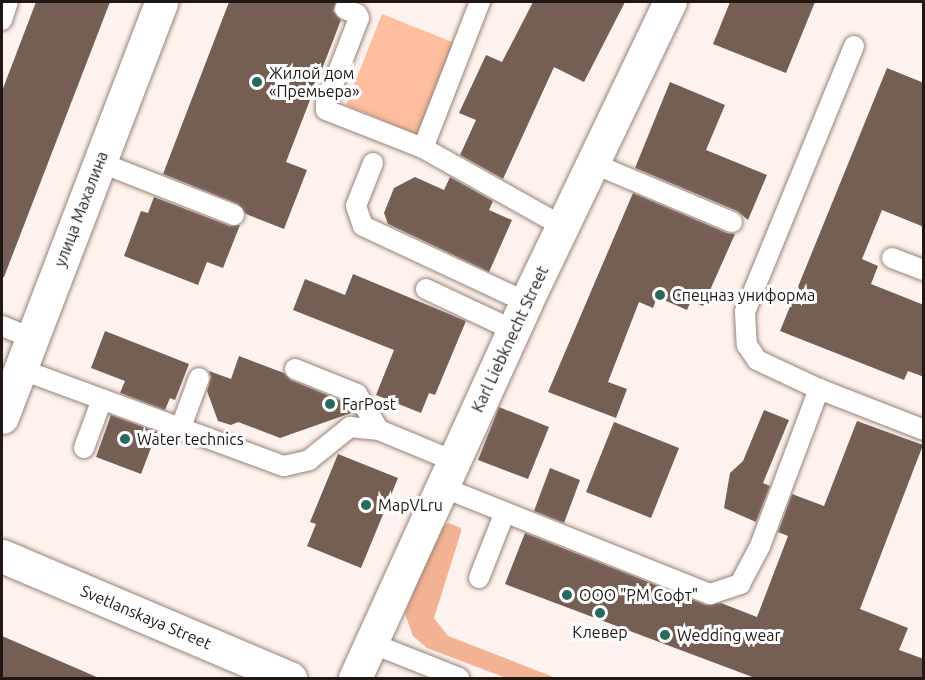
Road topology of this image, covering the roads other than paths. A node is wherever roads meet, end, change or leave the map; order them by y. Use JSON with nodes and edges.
{"nodes":[{"id":1,"x":8,"y":2,"type":"edge"},
{"id":2,"x":161,"y":2,"type":"edge"},
{"id":3,"x":480,"y":2,"type":"edge"},
{"id":4,"x":670,"y":2,"type":"edge"},
{"id":5,"x":345,"y":9,"type":"dead end"},
{"id":6,"x":2,"y":20,"type":"edge"},
{"id":7,"x":854,"y":46,"type":"dead end"},
{"id":8,"x":423,"y":148,"type":"junction"},
{"id":9,"x":99,"y":162,"type":"junction"},
{"id":10,"x":373,"y":163,"type":"dead end"},
{"id":11,"x":592,"y":163,"type":"junction"},
{"id":12,"x":234,"y":215,"type":"dead end"},
{"id":13,"x":732,"y":222,"type":"dead end"},
{"id":14,"x":562,"y":226,"type":"junction"},
{"id":15,"x":892,"y":258,"type":"dead end"},
{"id":16,"x":924,"y":270,"type":"edge"},
{"id":17,"x":426,"y":289,"type":"dead end"},
{"id":18,"x":519,"y":316,"type":"junction"},
{"id":19,"x":2,"y":326,"type":"edge"},
{"id":20,"x":32,"y":338,"type":"junction"},
{"id":21,"x":20,"y":369,"type":"junction"},
{"id":22,"x":295,"y":369,"type":"dead end"},
{"id":23,"x":199,"y":378,"type":"dead end"},
{"id":24,"x":819,"y":389,"type":"junction"},
{"id":25,"x":102,"y":399,"type":"junction"},
{"id":26,"x":2,"y":417,"type":"edge"},
{"id":27,"x":181,"y":427,"type":"junction"},
{"id":28,"x":379,"y":430,"type":"junction"},
{"id":29,"x":924,"y":430,"type":"edge"},
{"id":30,"x":84,"y":448,"type":"dead end"},
{"id":31,"x":448,"y":474,"type":"junction"},
{"id":32,"x":505,"y":512,"type":"junction"},
{"id":33,"x":2,"y":556,"type":"edge"},
{"id":34,"x":478,"y":578,"type":"dead end"},
{"id":35,"x":371,"y":643,"type":"junction"},
{"id":36,"x":290,"y":678,"type":"edge"},
{"id":37,"x":355,"y":678,"type":"edge"},
{"id":38,"x":459,"y":678,"type":"edge"}],
"edges":[{"from":1,"to":6,"type":"lane"},
{"from":2,"to":9,"type":"street","name":"улица Махалина"},
{"from":3,"to":8,"type":"lane"},
{"from":4,"to":11,"type":"street","name":"Karl Liebknecht Street"},
{"from":5,"to":8,"type":"lane"},
{"from":7,"to":24,"type":"lane"},
{"from":8,"to":14,"type":"lane"},
{"from":9,"to":12,"type":"lane"},
{"from":9,"to":20,"type":"street","name":"улица Махалина"},
{"from":10,"to":18,"type":"lane"},
{"from":11,"to":13,"type":"lane"},
{"from":11,"to":14,"type":"street","name":"Karl Liebknecht Street"},
{"from":14,"to":18,"type":"street","name":"Karl Liebknecht Street"},
{"from":15,"to":16,"type":"lane"},
{"from":17,"to":18,"type":"lane"},
{"from":18,"to":31,"type":"street","name":"Karl Liebknecht Street"},
{"from":19,"to":20,"type":"lane"},
{"from":20,"to":21,"type":"street","name":"улица Махалина"},
{"from":21,"to":25,"type":"lane"},
{"from":21,"to":26,"type":"street","name":"улица Махалина"},
{"from":22,"to":28,"type":"lane"},
{"from":23,"to":27,"type":"lane"},
{"from":24,"to":29,"type":"lane"},
{"from":24,"to":32,"type":"lane"},
{"from":25,"to":27,"type":"lane"},
{"from":25,"to":30,"type":"lane"},
{"from":27,"to":28,"type":"lane"},
{"from":28,"to":31,"type":"lane"},
{"from":31,"to":32,"type":"lane"},
{"from":31,"to":35,"type":"street","name":"Karl Liebknecht Street"},
{"from":32,"to":34,"type":"lane"},
{"from":33,"to":36,"type":"street","name":"Svetlanskaya Street"},
{"from":35,"to":37,"type":"street","name":"Karl Liebknecht Street"},
{"from":35,"to":38,"type":"lane"}]}
